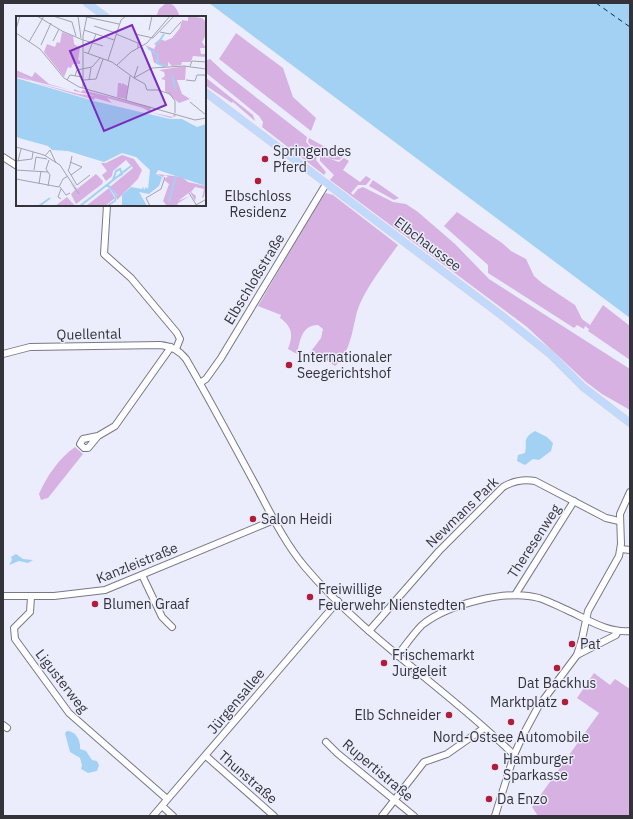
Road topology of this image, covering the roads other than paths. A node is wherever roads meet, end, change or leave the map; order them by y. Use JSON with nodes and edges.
{"nodes":[{"id":1,"x":87,"y":3,"type":"edge"},
{"id":2,"x":105,"y":16,"type":"edge"},
{"id":3,"x":206,"y":93,"type":"edge"},
{"id":4,"x":3,"y":157,"type":"edge"},
{"id":5,"x":16,"y":165,"type":"edge"},
{"id":6,"x":326,"y":184,"type":"junction"},
{"id":7,"x":107,"y":206,"type":"edge"},
{"id":8,"x":174,"y":348,"type":"junction"},
{"id":9,"x":3,"y":354,"type":"edge"},
{"id":10,"x":200,"y":383,"type":"junction"},
{"id":11,"x":630,"y":423,"type":"edge"},
{"id":12,"x":98,"y":436,"type":"dead end"},
{"id":13,"x":630,"y":492,"type":"edge"},
{"id":14,"x":574,"y":501,"type":"junction"},
{"id":15,"x":274,"y":520,"type":"junction"},
{"id":16,"x":619,"y":521,"type":"junction"},
{"id":17,"x":621,"y":549,"type":"junction"},
{"id":18,"x":630,"y":550,"type":"edge"},
{"id":19,"x":142,"y":575,"type":"junction"},
{"id":20,"x":515,"y":595,"type":"junction"},
{"id":21,"x":3,"y":596,"type":"edge"},
{"id":22,"x":31,"y":597,"type":"junction"},
{"id":23,"x":338,"y":602,"type":"junction"},
{"id":24,"x":586,"y":618,"type":"junction"},
{"id":25,"x":172,"y":627,"type":"dead end"},
{"id":26,"x":370,"y":631,"type":"junction"},
{"id":27,"x":618,"y":631,"type":"junction"},
{"id":28,"x":630,"y":631,"type":"edge"},
{"id":29,"x":577,"y":654,"type":"junction"},
{"id":30,"x":397,"y":656,"type":"junction"},
{"id":31,"x":484,"y":728,"type":"junction"},
{"id":32,"x":326,"y":742,"type":"dead end"},
{"id":33,"x":514,"y":755,"type":"junction"},
{"id":34,"x":206,"y":756,"type":"junction"},
{"id":35,"x":167,"y":799,"type":"junction"},
{"id":36,"x":395,"y":800,"type":"junction"},
{"id":37,"x":162,"y":806,"type":"junction"},
{"id":38,"x":153,"y":816,"type":"edge"},
{"id":39,"x":173,"y":816,"type":"edge"},
{"id":40,"x":274,"y":816,"type":"edge"},
{"id":41,"x":382,"y":816,"type":"edge"},
{"id":42,"x":414,"y":816,"type":"edge"},
{"id":43,"x":495,"y":816,"type":"edge"}],
"edges":[{"from":1,"to":2,"type":"main road"},
{"from":3,"to":6,"type":"main road","name":"Elbchaussee"},
{"from":4,"to":5,"type":"street"},
{"from":6,"to":10,"type":"street","name":"Elbschloßstraße"},
{"from":6,"to":11,"type":"main road","name":"Elbchaussee"},
{"from":7,"to":8,"type":"street"},
{"from":8,"to":9,"type":"street","name":"Quellental"},
{"from":8,"to":10,"type":"street"},
{"from":8,"to":12,"type":"street"},
{"from":10,"to":15,"type":"street"},
{"from":13,"to":16,"type":"street"},
{"from":14,"to":16,"type":"street","name":"Newmans Park"},
{"from":14,"to":20,"type":"street","name":"Theresenweg"},
{"from":14,"to":26,"type":"street","name":"Newmans Park"},
{"from":15,"to":19,"type":"street","name":"Kanzleistraße"},
{"from":15,"to":23,"type":"street"},
{"from":16,"to":17,"type":"street"},
{"from":17,"to":18,"type":"street"},
{"from":17,"to":24,"type":"street"},
{"from":19,"to":22,"type":"street","name":"Kanzleistraße"},
{"from":19,"to":25,"type":"street"},
{"from":20,"to":24,"type":"street"},
{"from":20,"to":30,"type":"street"},
{"from":21,"to":22,"type":"street","name":"Kanzleistraße"},
{"from":22,"to":35,"type":"street","name":"Ligusterweg"},
{"from":23,"to":26,"type":"street"},
{"from":23,"to":34,"type":"street","name":"Jürgensallee"},
{"from":24,"to":27,"type":"street"},
{"from":24,"to":29,"type":"street"},
{"from":26,"to":30,"type":"street"},
{"from":27,"to":28,"type":"street"},
{"from":27,"to":29,"type":"street"},
{"from":29,"to":33,"type":"street"},
{"from":30,"to":31,"type":"street"},
{"from":31,"to":33,"type":"street"},
{"from":31,"to":36,"type":"street"},
{"from":32,"to":36,"type":"street","name":"Rupertistraße"},
{"from":33,"to":43,"type":"street"},
{"from":34,"to":35,"type":"street","name":"Jürgensallee"},
{"from":34,"to":40,"type":"street","name":"Thunstraße"},
{"from":35,"to":37,"type":"street","name":"Jürgensallee"},
{"from":36,"to":41,"type":"street"},
{"from":36,"to":42,"type":"street","name":"Rupertistraße"},
{"from":37,"to":38,"type":"street","name":"Jürgensallee"},
{"from":37,"to":39,"type":"street"}]}
